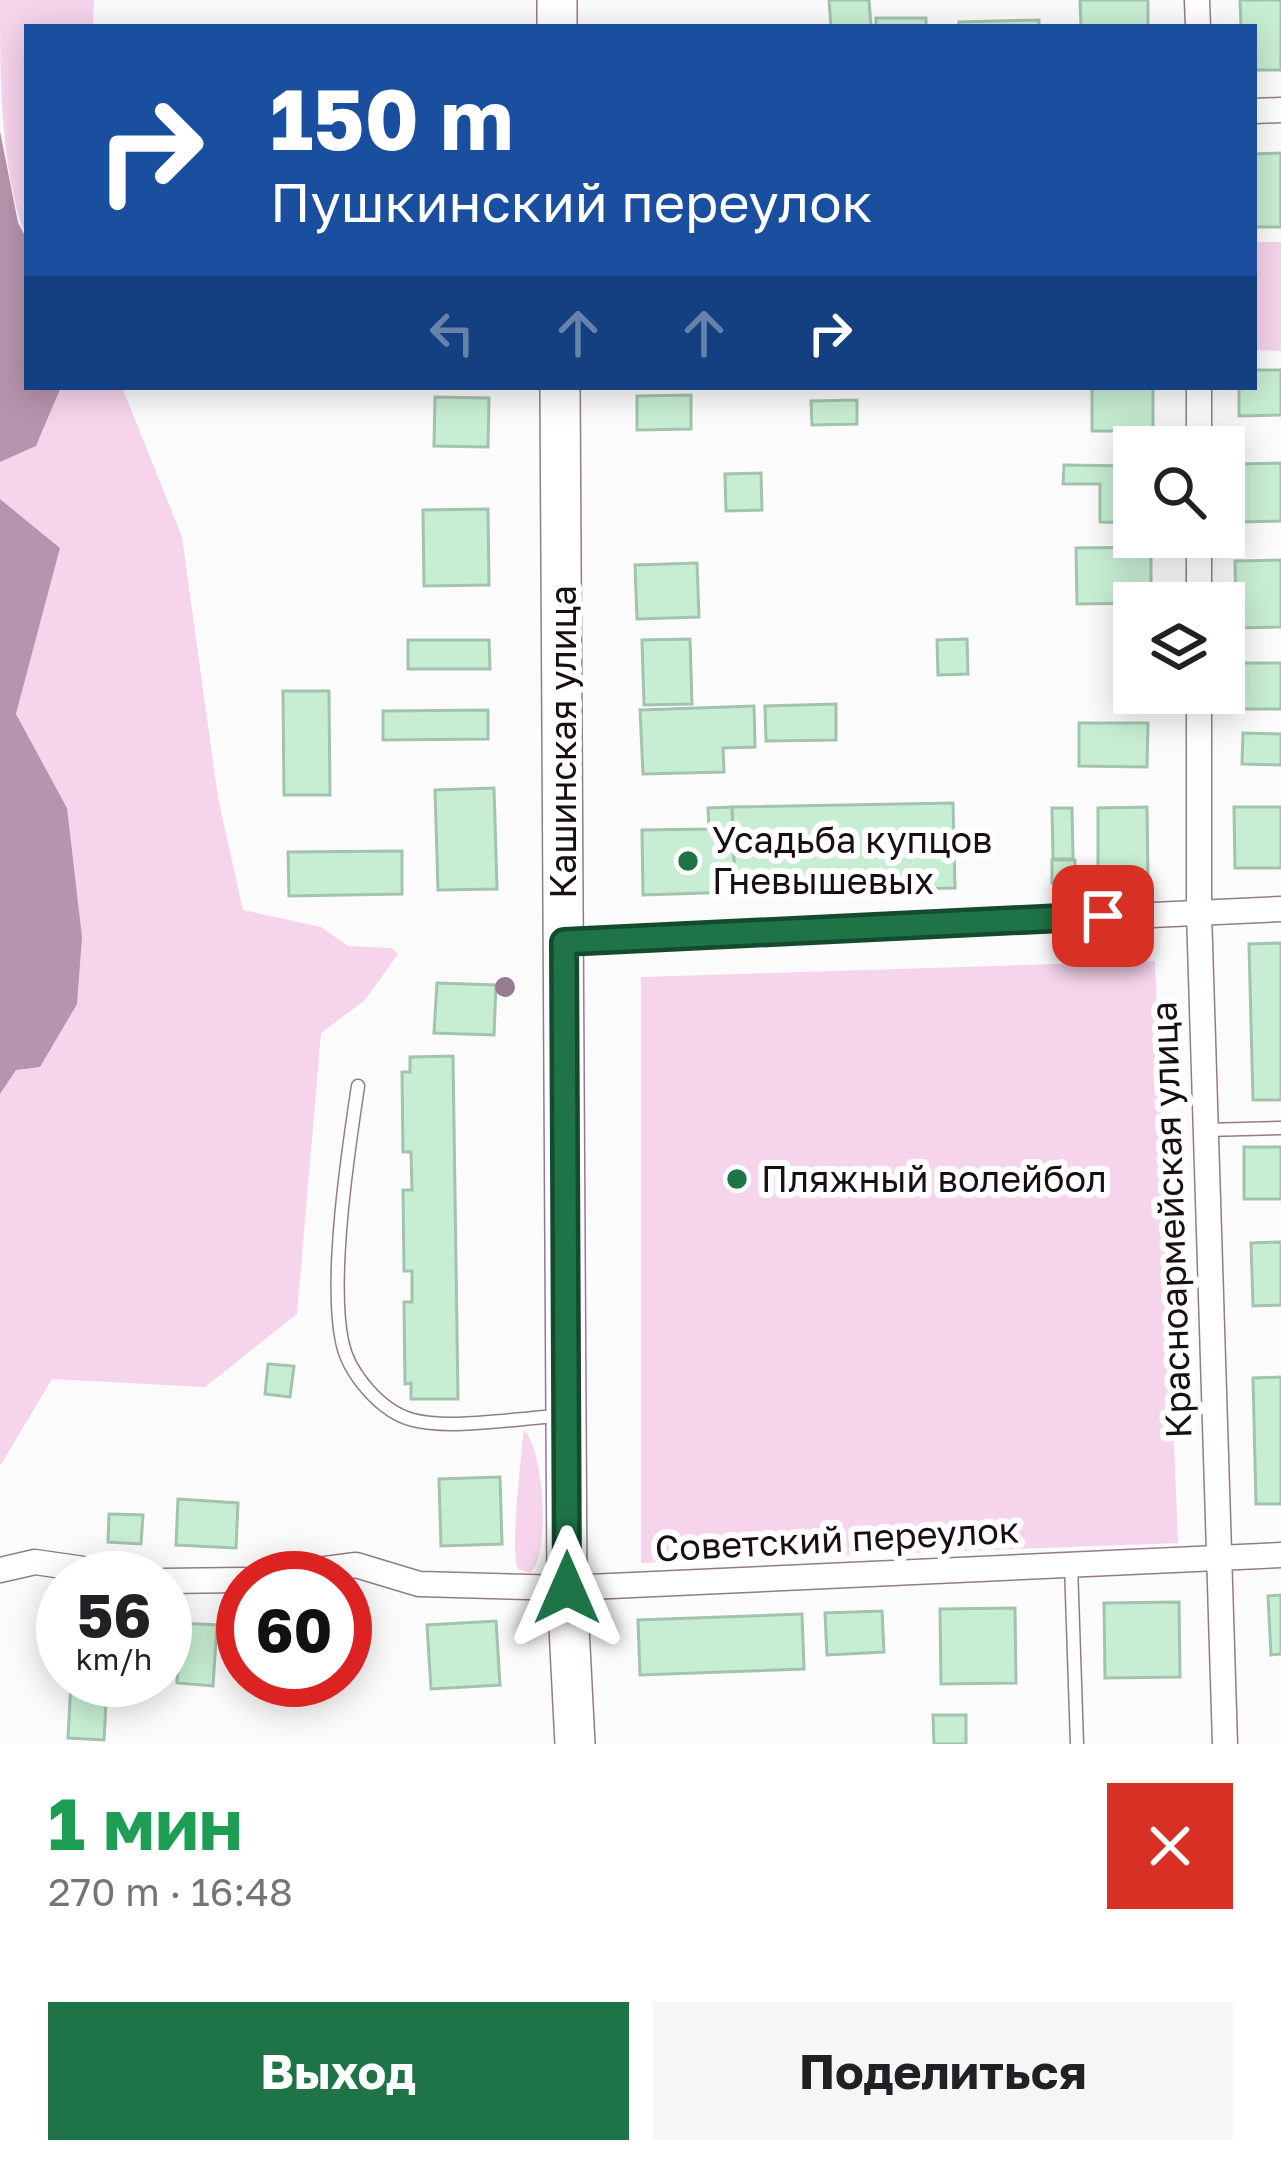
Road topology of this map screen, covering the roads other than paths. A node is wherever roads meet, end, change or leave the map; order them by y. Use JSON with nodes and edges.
{"nodes":[{"id":1,"x":560,"y":390,"type":"edge"},
{"id":2,"x":1199,"y":390,"type":"edge"},
{"id":3,"x":1199,"y":426,"type":"edge"},
{"id":4,"x":1199,"y":714,"type":"edge"},
{"id":5,"x":1281,"y":909,"type":"edge"},
{"id":6,"x":1198,"y":912,"type":"junction"},
{"id":7,"x":564,"y":942,"type":"junction"},
{"id":8,"x":358,"y":1086,"type":"dead end"},
{"id":9,"x":1281,"y":1128,"type":"edge"},
{"id":10,"x":1205,"y":1130,"type":"junction"},
{"id":11,"x":566,"y":1415,"type":"junction"},
{"id":12,"x":1281,"y":1555,"type":"edge"},
{"id":13,"x":1217,"y":1558,"type":"junction"},
{"id":14,"x":36,"y":1562,"type":"edge"},
{"id":15,"x":1071,"y":1564,"type":"junction"},
{"id":16,"x":0,"y":1570,"type":"edge"},
{"id":17,"x":372,"y":1570,"type":"edge"},
{"id":18,"x":567,"y":1588,"type":"junction"},
{"id":19,"x":574,"y":1744,"type":"edge"},
{"id":20,"x":1077,"y":1744,"type":"edge"},
{"id":21,"x":1225,"y":1744,"type":"edge"}],
"edges":[{"from":1,"to":7,"type":"main road","name":"Кашинская улица"},
{"from":2,"to":3,"type":"street"},
{"from":4,"to":6,"type":"street","name":"Красноармейская улица"},
{"from":5,"to":6,"type":"street"},
{"from":6,"to":7,"type":"street"},
{"from":6,"to":10,"type":"street","name":"Красноармейская улица"},
{"from":7,"to":11,"type":"main road","name":"Кашинская улица"},
{"from":8,"to":11,"type":"lane"},
{"from":9,"to":10,"type":"lane"},
{"from":10,"to":13,"type":"street","name":"Красноармейская улица"},
{"from":11,"to":18,"type":"main road","name":"Кашинская улица"},
{"from":12,"to":13,"type":"street","name":"Советский переулок"},
{"from":13,"to":15,"type":"street","name":"Советский переулок"},
{"from":13,"to":21,"type":"street","name":"Красноармейская улица"},
{"from":14,"to":16,"type":"street"},
{"from":15,"to":18,"type":"street","name":"Советский переулок"},
{"from":15,"to":20,"type":"lane"},
{"from":17,"to":18,"type":"street","name":"Советский переулок"},
{"from":18,"to":19,"type":"main road","name":"Кашинская улица"}]}
